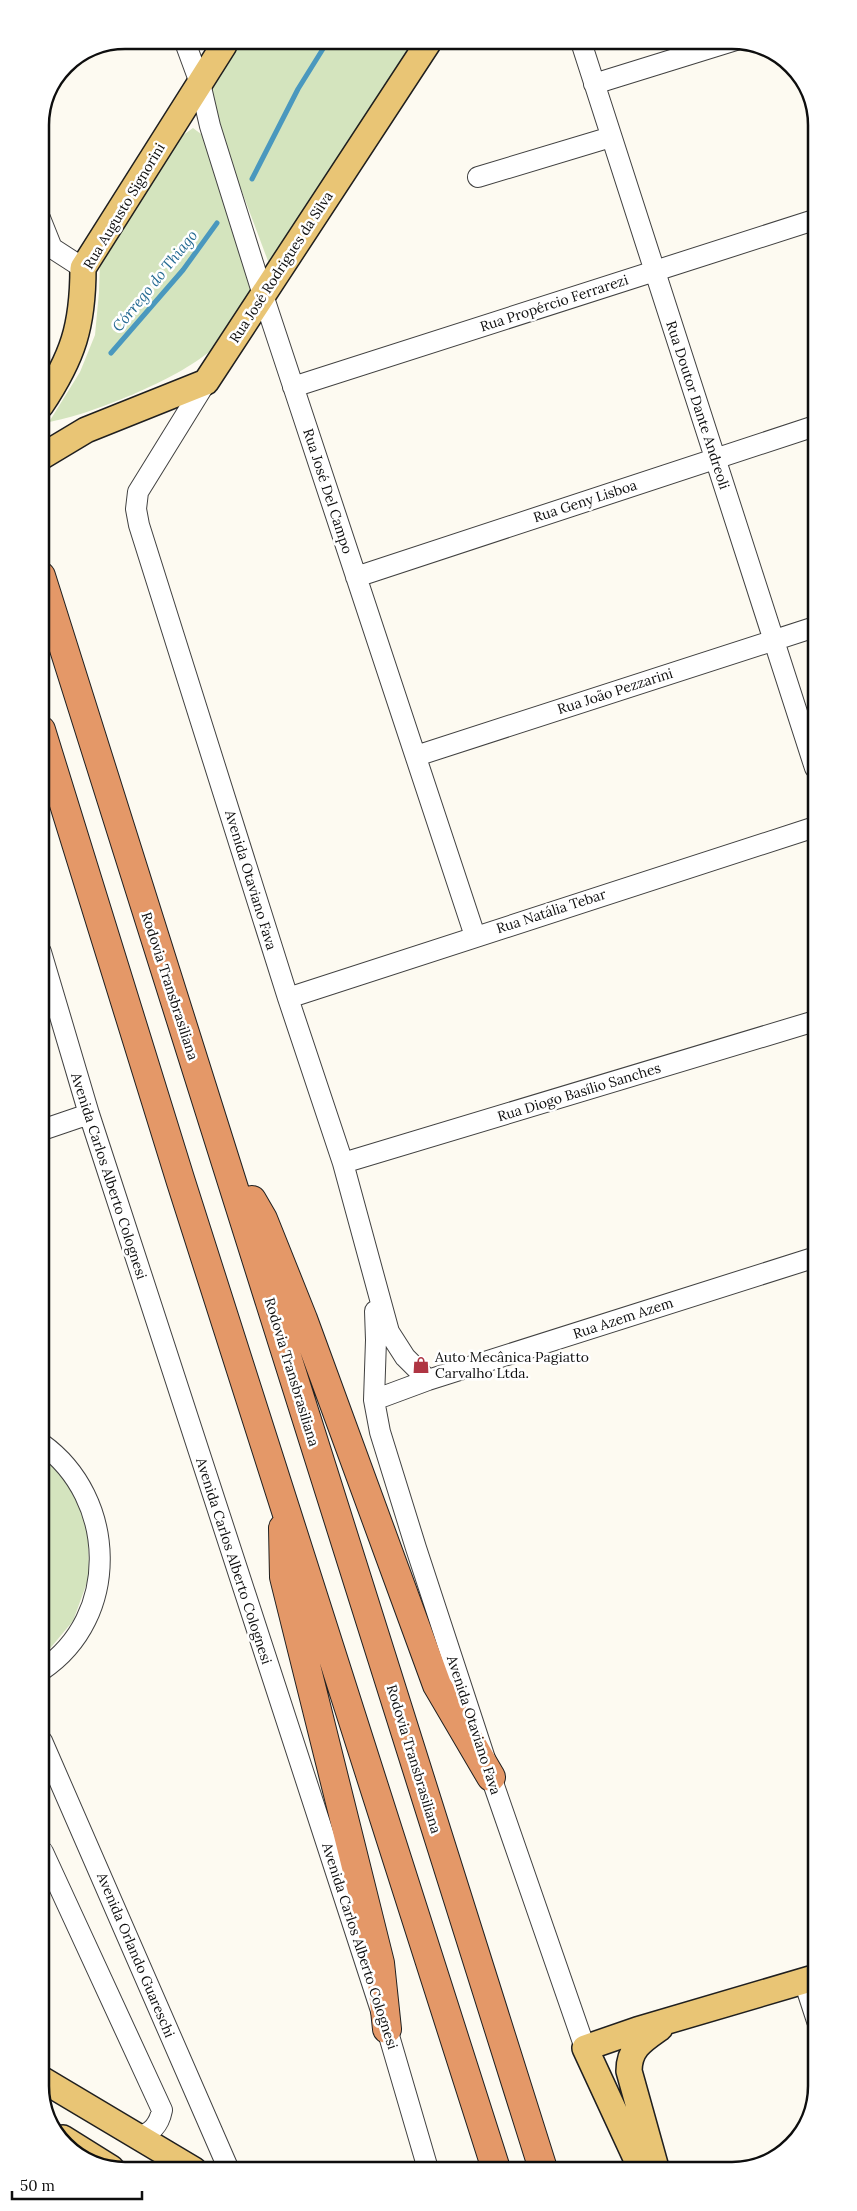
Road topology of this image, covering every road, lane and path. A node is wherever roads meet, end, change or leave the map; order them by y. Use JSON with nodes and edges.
{"nodes":[{"id":1,"x":187,"y":49,"type":"edge"},
{"id":2,"x":221,"y":49,"type":"edge"},
{"id":3,"x":424,"y":49,"type":"edge"},
{"id":4,"x":582,"y":49,"type":"edge"},
{"id":5,"x":707,"y":49,"type":"edge"},
{"id":6,"x":200,"y":83,"type":"junction"},
{"id":7,"x":594,"y":84,"type":"junction"},
{"id":8,"x":611,"y":137,"type":"junction"},
{"id":9,"x":478,"y":177,"type":"dead end"},
{"id":10,"x":808,"y":222,"type":"edge"},
{"id":11,"x":49,"y":240,"type":"edge"},
{"id":12,"x":83,"y":268,"type":"junction"},
{"id":13,"x":655,"y":271,"type":"junction"},
{"id":14,"x":263,"y":295,"type":"junction"},
{"id":15,"x":206,"y":382,"type":"junction"},
{"id":16,"x":293,"y":387,"type":"junction"},
{"id":17,"x":49,"y":393,"type":"edge"},
{"id":18,"x":808,"y":428,"type":"edge"},
{"id":19,"x":49,"y":452,"type":"edge"},
{"id":20,"x":715,"y":459,"type":"junction"},
{"id":21,"x":138,"y":492,"type":"joint"},
{"id":22,"x":356,"y":577,"type":"junction"},
{"id":23,"x":49,"y":601,"type":"edge"},
{"id":24,"x":808,"y":629,"type":"edge"},
{"id":25,"x":774,"y":639,"type":"junction"},
{"id":26,"x":808,"y":746,"type":"edge"},
{"id":27,"x":49,"y":756,"type":"edge"},
{"id":28,"x":416,"y":756,"type":"junction"},
{"id":29,"x":808,"y":829,"type":"edge"},
{"id":30,"x":475,"y":936,"type":"junction"},
{"id":31,"x":49,"y":980,"type":"edge"},
{"id":32,"x":288,"y":998,"type":"junction"},
{"id":33,"x":808,"y":1023,"type":"edge"},
{"id":34,"x":88,"y":1114,"type":"junction"},
{"id":35,"x":49,"y":1128,"type":"edge"},
{"id":36,"x":222,"y":1148,"type":"junction"},
{"id":37,"x":343,"y":1163,"type":"junction"},
{"id":38,"x":808,"y":1261,"type":"edge"},
{"id":39,"x":372,"y":1266,"type":"junction"},
{"id":40,"x":428,"y":1380,"type":"junction"},
{"id":41,"x":374,"y":1400,"type":"junction"},
{"id":42,"x":49,"y":1449,"type":"edge"},
{"id":43,"x":281,"y":1494,"type":"junction"},
{"id":44,"x":49,"y":1666,"type":"edge"},
{"id":45,"x":49,"y":1757,"type":"edge"},
{"id":46,"x":491,"y":1777,"type":"junction"},
{"id":47,"x":49,"y":1865,"type":"edge"},
{"id":48,"x":808,"y":1980,"type":"edge"},
{"id":49,"x":671,"y":2021,"type":"junction"},
{"id":50,"x":387,"y":2029,"type":"junction"},
{"id":51,"x":637,"y":2030,"type":"junction"},
{"id":52,"x":585,"y":2048,"type":"junction"},
{"id":53,"x":600,"y":2081,"type":"junction"},
{"id":54,"x":49,"y":2084,"type":"edge"},
{"id":55,"x":138,"y":2137,"type":"junction"},
{"id":56,"x":180,"y":2162,"type":"edge"},
{"id":57,"x":226,"y":2162,"type":"edge"},
{"id":58,"x":426,"y":2162,"type":"edge"},
{"id":59,"x":494,"y":2162,"type":"edge"},
{"id":60,"x":542,"y":2162,"type":"edge"},
{"id":61,"x":639,"y":2162,"type":"edge"},
{"id":62,"x":654,"y":2162,"type":"edge"}],
"edges":[{"from":1,"to":6,"type":"street","name":"Rua José Del Campo"},
{"from":2,"to":6,"type":"main road","name":"Rua Augusto Signorini"},
{"from":3,"to":14,"type":"main road","name":"Rua José Rodrigues da Silva"},
{"from":4,"to":7,"type":"street","name":"Rua Doutor Dante Andreoli"},
{"from":5,"to":7,"type":"street"},
{"from":6,"to":12,"type":"main road","name":"Rua Augusto Signorini"},
{"from":6,"to":14,"type":"street","name":"Rua José Del Campo"},
{"from":7,"to":8,"type":"street","name":"Rua Doutor Dante Andreoli"},
{"from":8,"to":9,"type":"street"},
{"from":8,"to":13,"type":"street","name":"Rua Doutor Dante Andreoli"},
{"from":10,"to":13,"type":"street","name":"Rua Propércio Ferrarezi"},
{"from":11,"to":12,"type":"street"},
{"from":12,"to":17,"type":"main road","name":"Rua Augusto Signorini"},
{"from":13,"to":16,"type":"street","name":"Rua Propércio Ferrarezi"},
{"from":13,"to":20,"type":"street","name":"Rua Doutor Dante Andreoli"},
{"from":14,"to":15,"type":"main road","name":"Rua José Rodrigues da Silva"},
{"from":14,"to":16,"type":"street","name":"Rua José Del Campo"},
{"from":15,"to":19,"type":"main road"},
{"from":15,"to":21,"type":"street","name":"Rua José Rodrigues da Silva"},
{"from":16,"to":22,"type":"street","name":"Rua José Del Campo"},
{"from":18,"to":20,"type":"street","name":"Rua Geny Lisboa"},
{"from":20,"to":22,"type":"street","name":"Rua Geny Lisboa"},
{"from":20,"to":25,"type":"street","name":"Rua Doutor Dante Andreoli"},
{"from":21,"to":32,"type":"street","name":"Avenida Otaviano Fava"},
{"from":22,"to":28,"type":"street","name":"Rua José Del Campo"},
{"from":23,"to":36,"type":"highway","name":"Rodovia Transbrasiliana"},
{"from":24,"to":25,"type":"street","name":"Rua João Pezzarini"},
{"from":25,"to":26,"type":"street","name":"Rua Doutor Dante Andreoli"},
{"from":25,"to":28,"type":"street","name":"Rua João Pezzarini"},
{"from":27,"to":43,"type":"highway"},
{"from":28,"to":30,"type":"street","name":"Rua José Del Campo"},
{"from":29,"to":30,"type":"street","name":"Rua Natália Tebar"},
{"from":30,"to":32,"type":"street","name":"Rua Natália Tebar"},
{"from":31,"to":34,"type":"street","name":"Avenida Carlos Alberto Colognesi"},
{"from":32,"to":37,"type":"street","name":"Avenida Otaviano Fava"},
{"from":33,"to":37,"type":"street","name":"Rua Diogo Basílio Sanches"},
{"from":34,"to":35,"type":"street"},
{"from":34,"to":50,"type":"street","name":"Avenida Carlos Alberto Colognesi"},
{"from":36,"to":46,"type":"highway"},
{"from":36,"to":60,"type":"highway","name":"Rodovia Transbrasiliana"},
{"from":37,"to":39,"type":"street","name":"Avenida Otaviano Fava"},
{"from":38,"to":40,"type":"street","name":"Rua Azem Azem"},
{"from":39,"to":40,"type":"street","name":"Avenida Otaviano Fava"},
{"from":39,"to":41,"type":"street","name":"Avenida Otaviano Fava"},
{"from":40,"to":41,"type":"street","name":"Rua Azem Azem"},
{"from":41,"to":46,"type":"street","name":"Avenida Otaviano Fava"},
{"from":42,"to":44,"type":"street"},
{"from":43,"to":50,"type":"highway"},
{"from":43,"to":59,"type":"highway"},
{"from":45,"to":57,"type":"street","name":"Avenida Orlando Guareschi"},
{"from":46,"to":52,"type":"street","name":"Avenida Otaviano Fava"},
{"from":47,"to":55,"type":"street"},
{"from":48,"to":49,"type":"main road"},
{"from":49,"to":51,"type":"main road"},
{"from":49,"to":62,"type":"main road"},
{"from":50,"to":58,"type":"street","name":"Avenida Carlos Alberto Colognesi"},
{"from":51,"to":52,"type":"main road"},
{"from":51,"to":53,"type":"main road"},
{"from":52,"to":53,"type":"main road","name":"Avenida Otaviano Fava"},
{"from":53,"to":61,"type":"main road","name":"Avenida Otaviano Fava"},
{"from":54,"to":55,"type":"main road"},
{"from":55,"to":56,"type":"main road"}]}
